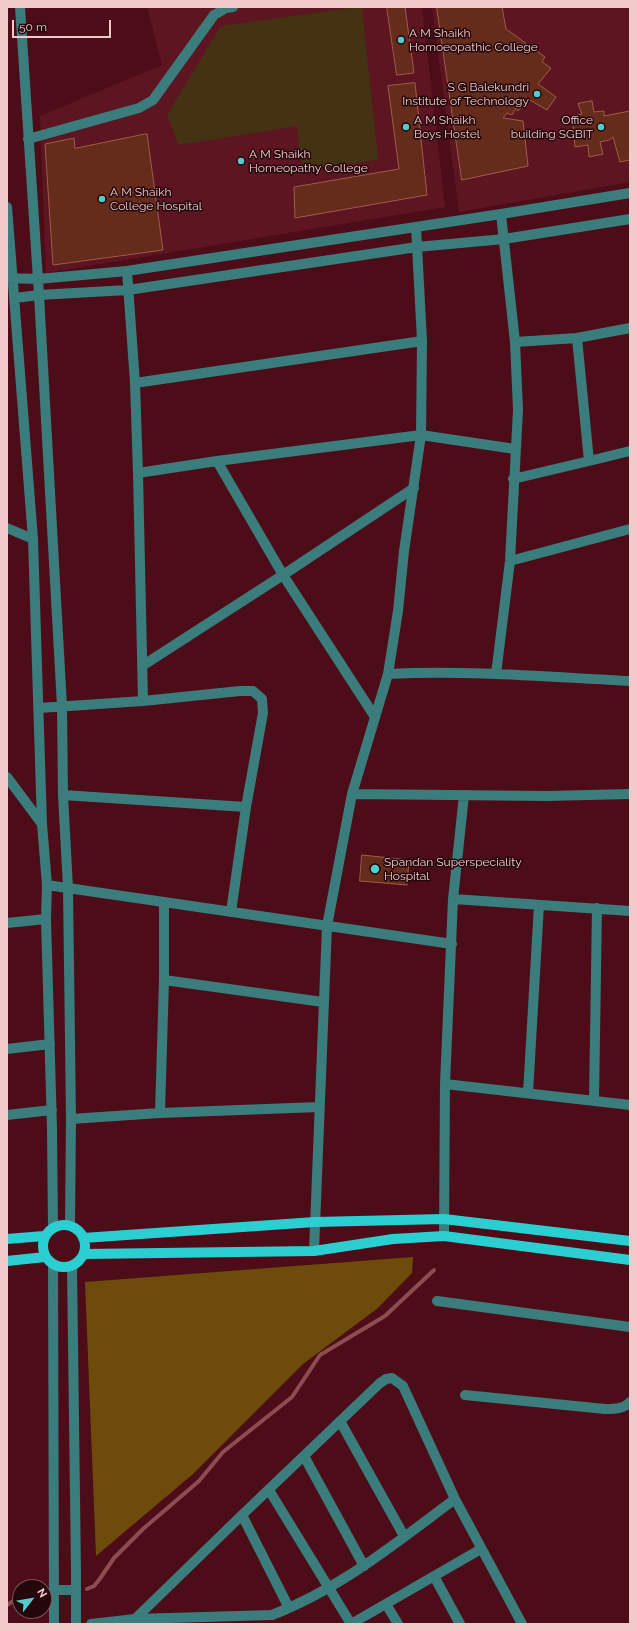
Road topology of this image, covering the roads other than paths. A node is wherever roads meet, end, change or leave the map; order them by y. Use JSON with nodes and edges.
{"nodes":[{"id":1,"x":20,"y":7,"type":"edge"},
{"id":2,"x":233,"y":7,"type":"edge"},
{"id":3,"x":28,"y":139,"type":"junction"},
{"id":4,"x":630,"y":193,"type":"edge"},
{"id":5,"x":7,"y":207,"type":"edge"},
{"id":6,"x":501,"y":214,"type":"junction"},
{"id":7,"x":630,"y":219,"type":"edge"},
{"id":8,"x":416,"y":227,"type":"junction"},
{"id":9,"x":504,"y":239,"type":"junction"},
{"id":10,"x":417,"y":247,"type":"junction"},
{"id":11,"x":127,"y":271,"type":"junction"},
{"id":12,"x":9,"y":278,"type":"edge"},
{"id":13,"x":38,"y":279,"type":"junction"},
{"id":14,"x":128,"y":290,"type":"junction"},
{"id":15,"x":39,"y":295,"type":"junction"},
{"id":16,"x":15,"y":298,"type":"junction"},
{"id":17,"x":630,"y":328,"type":"edge"},
{"id":18,"x":578,"y":338,"type":"junction"},
{"id":19,"x":422,"y":341,"type":"junction"},
{"id":20,"x":515,"y":342,"type":"junction"},
{"id":21,"x":135,"y":383,"type":"junction"},
{"id":22,"x":421,"y":435,"type":"junction"},
{"id":23,"x":515,"y":449,"type":"junction"},
{"id":24,"x":630,"y":451,"type":"edge"},
{"id":25,"x":217,"y":461,"type":"junction"},
{"id":26,"x":589,"y":461,"type":"junction"},
{"id":27,"x":138,"y":473,"type":"junction"},
{"id":28,"x":513,"y":479,"type":"junction"},
{"id":29,"x":414,"y":488,"type":"junction"},
{"id":30,"x":7,"y":528,"type":"edge"},
{"id":31,"x":630,"y":529,"type":"edge"},
{"id":32,"x":33,"y":539,"type":"junction"},
{"id":33,"x":510,"y":561,"type":"junction"},
{"id":34,"x":283,"y":575,"type":"junction"},
{"id":35,"x":142,"y":666,"type":"junction"},
{"id":36,"x":388,"y":674,"type":"junction"},
{"id":37,"x":496,"y":674,"type":"junction"},
{"id":38,"x":630,"y":681,"type":"edge"},
{"id":39,"x":143,"y":701,"type":"junction"},
{"id":40,"x":62,"y":706,"type":"junction"},
{"id":41,"x":39,"y":708,"type":"junction"},
{"id":42,"x":375,"y":717,"type":"junction"},
{"id":43,"x":7,"y":777,"type":"edge"},
{"id":44,"x":352,"y":794,"type":"junction"},
{"id":45,"x":630,"y":794,"type":"edge"},
{"id":46,"x":63,"y":795,"type":"junction"},
{"id":47,"x":464,"y":795,"type":"junction"},
{"id":48,"x":246,"y":807,"type":"junction"},
{"id":49,"x":42,"y":824,"type":"junction"},
{"id":50,"x":46,"y":885,"type":"junction"},
{"id":51,"x":68,"y":888,"type":"junction"},
{"id":52,"x":453,"y":899,"type":"junction"},
{"id":53,"x":164,"y":902,"type":"junction"},
{"id":54,"x":539,"y":905,"type":"junction"},
{"id":55,"x":597,"y":908,"type":"junction"},
{"id":56,"x":630,"y":911,"type":"edge"},
{"id":57,"x":231,"y":912,"type":"junction"},
{"id":58,"x":46,"y":919,"type":"junction"},
{"id":59,"x":7,"y":923,"type":"edge"},
{"id":60,"x":327,"y":926,"type":"junction"},
{"id":61,"x":452,"y":944,"type":"junction"},
{"id":62,"x":164,"y":980,"type":"junction"},
{"id":63,"x":323,"y":1002,"type":"junction"},
{"id":64,"x":50,"y":1044,"type":"junction"},
{"id":65,"x":7,"y":1049,"type":"edge"},
{"id":66,"x":445,"y":1084,"type":"junction"},
{"id":67,"x":528,"y":1093,"type":"junction"},
{"id":68,"x":594,"y":1100,"type":"junction"},
{"id":69,"x":630,"y":1104,"type":"edge"},
{"id":70,"x":319,"y":1107,"type":"junction"},
{"id":71,"x":52,"y":1110,"type":"junction"},
{"id":72,"x":160,"y":1113,"type":"junction"},
{"id":73,"x":7,"y":1115,"type":"edge"},
{"id":74,"x":71,"y":1119,"type":"junction"},
{"id":75,"x":444,"y":1220,"type":"junction"},
{"id":76,"x":315,"y":1222,"type":"junction"},
{"id":77,"x":70,"y":1225,"type":"junction"},
{"id":78,"x":53,"y":1227,"type":"junction"},
{"id":79,"x":44,"y":1236,"type":"junction"},
{"id":80,"x":444,"y":1236,"type":"junction"},
{"id":81,"x":84,"y":1238,"type":"junction"},
{"id":82,"x":7,"y":1239,"type":"edge"},
{"id":83,"x":630,"y":1241,"type":"edge"},
{"id":84,"x":314,"y":1252,"type":"junction"},
{"id":85,"x":84,"y":1254,"type":"junction"},
{"id":86,"x":45,"y":1257,"type":"junction"},
{"id":87,"x":630,"y":1260,"type":"edge"},
{"id":88,"x":7,"y":1261,"type":"edge"},
{"id":89,"x":53,"y":1265,"type":"junction"},
{"id":90,"x":72,"y":1266,"type":"junction"},
{"id":91,"x":437,"y":1300,"type":"dead end"},
{"id":92,"x":630,"y":1327,"type":"edge"},
{"id":93,"x":464,"y":1395,"type":"dead end"},
{"id":94,"x":630,"y":1402,"type":"edge"},
{"id":95,"x":340,"y":1421,"type":"junction"},
{"id":96,"x":304,"y":1456,"type":"junction"},
{"id":97,"x":269,"y":1490,"type":"junction"},
{"id":98,"x":455,"y":1499,"type":"junction"},
{"id":99,"x":242,"y":1515,"type":"junction"},
{"id":100,"x":404,"y":1536,"type":"junction"},
{"id":101,"x":482,"y":1549,"type":"junction"},
{"id":102,"x":364,"y":1566,"type":"junction"},
{"id":103,"x":434,"y":1576,"type":"junction"},
{"id":104,"x":328,"y":1588,"type":"junction"},
{"id":105,"x":54,"y":1590,"type":"junction"},
{"id":106,"x":76,"y":1590,"type":"junction"},
{"id":107,"x":386,"y":1604,"type":"junction"},
{"id":108,"x":289,"y":1608,"type":"junction"},
{"id":109,"x":272,"y":1615,"type":"junction"},
{"id":110,"x":135,"y":1619,"type":"junction"},
{"id":111,"x":54,"y":1624,"type":"edge"},
{"id":112,"x":76,"y":1624,"type":"edge"},
{"id":113,"x":92,"y":1624,"type":"edge"},
{"id":114,"x":277,"y":1624,"type":"edge"},
{"id":115,"x":351,"y":1624,"type":"edge"},
{"id":116,"x":398,"y":1624,"type":"edge"},
{"id":117,"x":460,"y":1624,"type":"edge"},
{"id":118,"x":522,"y":1624,"type":"edge"}],
"edges":[{"from":1,"to":3,"type":"street"},
{"from":2,"to":3,"type":"street"},
{"from":3,"to":13,"type":"street"},
{"from":4,"to":6,"type":"street"},
{"from":5,"to":12,"type":"street"},
{"from":6,"to":8,"type":"street"},
{"from":6,"to":9,"type":"street"},
{"from":7,"to":9,"type":"street"},
{"from":8,"to":10,"type":"street"},
{"from":8,"to":11,"type":"street"},
{"from":9,"to":10,"type":"street"},
{"from":9,"to":20,"type":"street"},
{"from":10,"to":14,"type":"street"},
{"from":10,"to":19,"type":"street"},
{"from":11,"to":13,"type":"street"},
{"from":11,"to":14,"type":"street"},
{"from":12,"to":13,"type":"street"},
{"from":12,"to":16,"type":"street"},
{"from":13,"to":15,"type":"street"},
{"from":14,"to":15,"type":"street"},
{"from":14,"to":21,"type":"street"},
{"from":15,"to":16,"type":"street"},
{"from":15,"to":40,"type":"street"},
{"from":16,"to":32,"type":"street"},
{"from":17,"to":18,"type":"street"},
{"from":18,"to":20,"type":"street"},
{"from":18,"to":26,"type":"street"},
{"from":19,"to":21,"type":"street"},
{"from":19,"to":22,"type":"street"},
{"from":20,"to":23,"type":"street"},
{"from":21,"to":27,"type":"street"},
{"from":22,"to":23,"type":"street"},
{"from":22,"to":25,"type":"street"},
{"from":22,"to":29,"type":"street"},
{"from":23,"to":28,"type":"street"},
{"from":24,"to":26,"type":"street"},
{"from":25,"to":27,"type":"street"},
{"from":25,"to":34,"type":"street"},
{"from":26,"to":28,"type":"street"},
{"from":27,"to":35,"type":"street"},
{"from":28,"to":33,"type":"street"},
{"from":29,"to":34,"type":"street"},
{"from":29,"to":36,"type":"street"},
{"from":30,"to":32,"type":"street"},
{"from":31,"to":33,"type":"street"},
{"from":32,"to":41,"type":"street"},
{"from":33,"to":37,"type":"street"},
{"from":34,"to":35,"type":"street"},
{"from":34,"to":42,"type":"street"},
{"from":35,"to":39,"type":"street"},
{"from":36,"to":37,"type":"street"},
{"from":36,"to":42,"type":"street"},
{"from":37,"to":38,"type":"street"},
{"from":39,"to":40,"type":"street"},
{"from":39,"to":48,"type":"street"},
{"from":40,"to":41,"type":"street"},
{"from":40,"to":46,"type":"street"},
{"from":41,"to":49,"type":"street"},
{"from":42,"to":44,"type":"street"},
{"from":43,"to":49,"type":"street"},
{"from":44,"to":47,"type":"street"},
{"from":44,"to":60,"type":"street"},
{"from":45,"to":47,"type":"street"},
{"from":46,"to":48,"type":"street"},
{"from":46,"to":51,"type":"street"},
{"from":47,"to":52,"type":"street"},
{"from":48,"to":57,"type":"street"},
{"from":49,"to":50,"type":"street"},
{"from":50,"to":51,"type":"street"},
{"from":50,"to":58,"type":"street"},
{"from":51,"to":53,"type":"street"},
{"from":51,"to":74,"type":"street"},
{"from":52,"to":54,"type":"street"},
{"from":52,"to":61,"type":"street"},
{"from":53,"to":57,"type":"street"},
{"from":53,"to":62,"type":"street"},
{"from":54,"to":55,"type":"street"},
{"from":54,"to":67,"type":"street"},
{"from":55,"to":56,"type":"street"},
{"from":55,"to":68,"type":"street"},
{"from":57,"to":60,"type":"street"},
{"from":58,"to":59,"type":"street"},
{"from":58,"to":64,"type":"street"},
{"from":60,"to":61,"type":"street"},
{"from":60,"to":63,"type":"street"},
{"from":61,"to":66,"type":"street"},
{"from":62,"to":63,"type":"street"},
{"from":62,"to":72,"type":"street"},
{"from":63,"to":70,"type":"street"},
{"from":64,"to":65,"type":"street"},
{"from":64,"to":71,"type":"street"},
{"from":66,"to":67,"type":"street"},
{"from":66,"to":75,"type":"street"},
{"from":67,"to":68,"type":"street"},
{"from":68,"to":69,"type":"street"},
{"from":70,"to":72,"type":"street"},
{"from":70,"to":76,"type":"street"},
{"from":71,"to":73,"type":"street"},
{"from":71,"to":78,"type":"street"},
{"from":72,"to":74,"type":"street"},
{"from":74,"to":77,"type":"street"},
{"from":75,"to":76,"type":"main road"},
{"from":75,"to":80,"type":"street"},
{"from":75,"to":83,"type":"main road"},
{"from":76,"to":81,"type":"main road"},
{"from":76,"to":84,"type":"street"},
{"from":77,"to":78,"type":"main road"},
{"from":77,"to":81,"type":"main road"},
{"from":78,"to":79,"type":"main road"},
{"from":79,"to":82,"type":"main road"},
{"from":79,"to":86,"type":"main road"},
{"from":80,"to":84,"type":"main road"},
{"from":80,"to":87,"type":"main road"},
{"from":81,"to":85,"type":"main road"},
{"from":84,"to":85,"type":"main road"},
{"from":85,"to":90,"type":"main road"},
{"from":86,"to":88,"type":"main road"},
{"from":86,"to":89,"type":"main road"},
{"from":89,"to":90,"type":"main road"},
{"from":89,"to":105,"type":"street"},
{"from":90,"to":106,"type":"street"},
{"from":91,"to":92,"type":"street"},
{"from":93,"to":94,"type":"street"},
{"from":95,"to":96,"type":"street"},
{"from":95,"to":98,"type":"street"},
{"from":95,"to":100,"type":"street"},
{"from":96,"to":97,"type":"street"},
{"from":96,"to":102,"type":"street"},
{"from":97,"to":99,"type":"street"},
{"from":97,"to":104,"type":"street"},
{"from":98,"to":100,"type":"street"},
{"from":98,"to":101,"type":"street"},
{"from":99,"to":108,"type":"street"},
{"from":99,"to":110,"type":"street"},
{"from":100,"to":102,"type":"street"},
{"from":101,"to":103,"type":"street"},
{"from":101,"to":118,"type":"street"},
{"from":102,"to":104,"type":"street"},
{"from":103,"to":107,"type":"street"},
{"from":103,"to":117,"type":"street"},
{"from":104,"to":108,"type":"street"},
{"from":104,"to":115,"type":"street"},
{"from":105,"to":106,"type":"street"},
{"from":105,"to":111,"type":"street"},
{"from":106,"to":112,"type":"street"},
{"from":107,"to":115,"type":"street"},
{"from":107,"to":116,"type":"street"},
{"from":108,"to":109,"type":"street"},
{"from":109,"to":110,"type":"street"},
{"from":109,"to":114,"type":"street"},
{"from":110,"to":113,"type":"street"}]}
